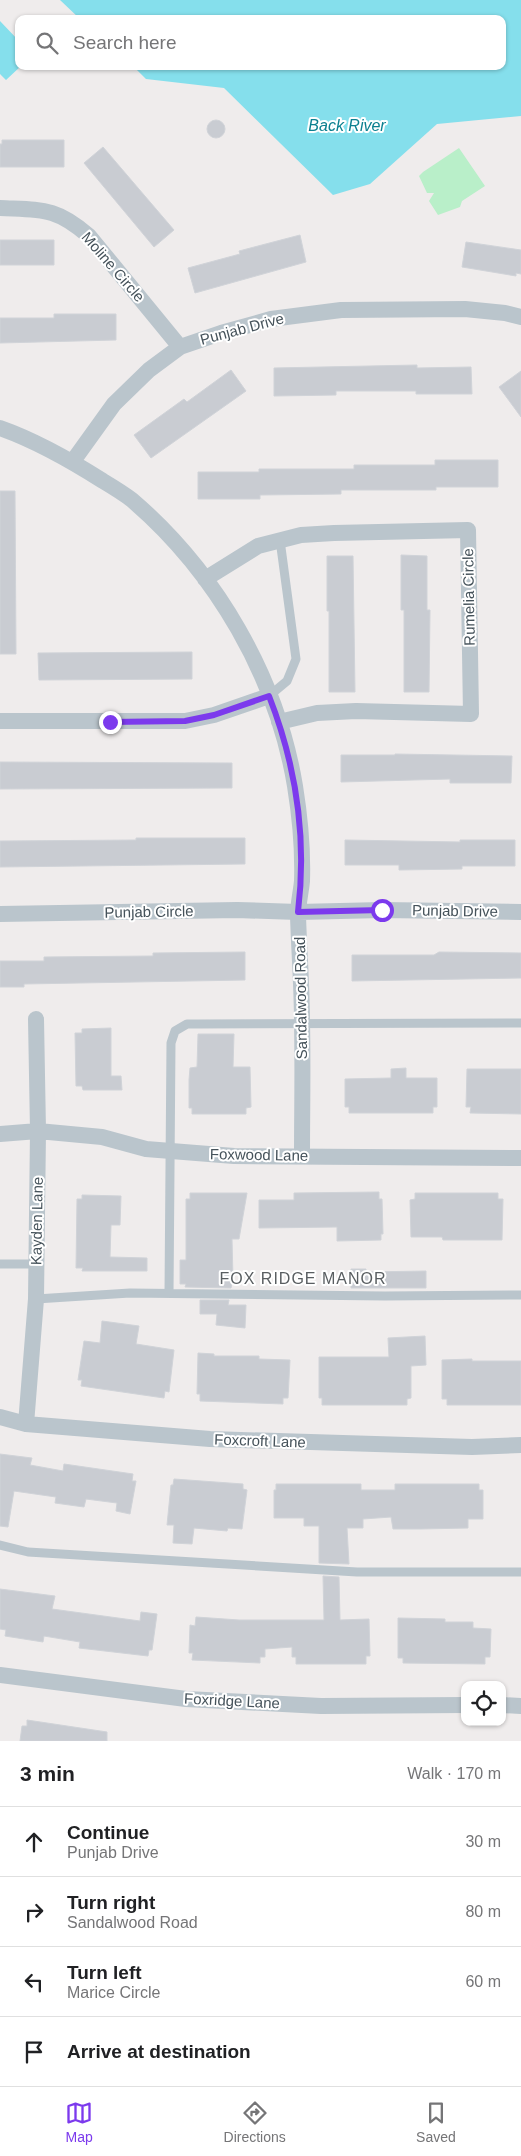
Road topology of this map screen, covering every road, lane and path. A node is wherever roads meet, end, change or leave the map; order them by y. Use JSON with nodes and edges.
{"nodes":[{"id":1,"x":0,"y":208,"type":"edge"},
{"id":2,"x":521,"y":317,"type":"edge"},
{"id":3,"x":180,"y":347,"type":"junction"},
{"id":4,"x":0,"y":428,"type":"edge"},
{"id":5,"x":73,"y":461,"type":"junction"},
{"id":6,"x":280,"y":540,"type":"junction"},
{"id":7,"x":205,"y":579,"type":"junction"},
{"id":8,"x":269,"y":696,"type":"junction"},
{"id":9,"x":0,"y":721,"type":"edge"},
{"id":10,"x":280,"y":722,"type":"junction"},
{"id":11,"x":298,"y":912,"type":"junction"},
{"id":12,"x":521,"y":912,"type":"edge"},
{"id":13,"x":0,"y":914,"type":"edge"},
{"id":14,"x":36,"y":1019,"type":"dead end"},
{"id":15,"x":302,"y":1023,"type":"junction"},
{"id":16,"x":521,"y":1023,"type":"edge"},
{"id":17,"x":38,"y":1131,"type":"junction"},
{"id":18,"x":0,"y":1134,"type":"edge"},
{"id":19,"x":172,"y":1151,"type":"junction"},
{"id":20,"x":302,"y":1156,"type":"junction"},
{"id":21,"x":521,"y":1158,"type":"edge"},
{"id":22,"x":0,"y":1264,"type":"edge"},
{"id":23,"x":36,"y":1264,"type":"junction"},
{"id":24,"x":169,"y":1293,"type":"junction"},
{"id":25,"x":521,"y":1295,"type":"edge"},
{"id":26,"x":36,"y":1299,"type":"junction"},
{"id":27,"x":0,"y":1417,"type":"edge"},
{"id":28,"x":26,"y":1424,"type":"junction"},
{"id":29,"x":521,"y":1445,"type":"edge"},
{"id":30,"x":0,"y":1545,"type":"edge"},
{"id":31,"x":521,"y":1572,"type":"edge"},
{"id":32,"x":0,"y":1675,"type":"edge"},
{"id":33,"x":461,"y":1705,"type":"edge"},
{"id":34,"x":506,"y":1705,"type":"edge"},
{"id":35,"x":521,"y":1706,"type":"edge"}],
"edges":[{"from":1,"to":3,"type":"street","name":"Moline Circle"},
{"from":2,"to":3,"type":"street","name":"Punjab Drive"},
{"from":3,"to":5,"type":"street","name":"Punjab Drive"},
{"from":4,"to":5,"type":"street","name":"Sandalwood Road"},
{"from":5,"to":7,"type":"street","name":"Sandalwood Road"},
{"from":6,"to":7,"type":"street","name":"Rumelia Circle"},
{"from":6,"to":8,"type":"lane"},
{"from":6,"to":10,"type":"street","name":"Rumelia Circle"},
{"from":7,"to":8,"type":"street","name":"Sandalwood Road"},
{"from":8,"to":9,"type":"street"},
{"from":8,"to":10,"type":"street","name":"Sandalwood Road"},
{"from":10,"to":11,"type":"street","name":"Sandalwood Road"},
{"from":11,"to":12,"type":"street","name":"Punjab Drive"},
{"from":11,"to":13,"type":"street","name":"Punjab Circle"},
{"from":11,"to":15,"type":"street","name":"Sandalwood Road"},
{"from":14,"to":17,"type":"street","name":"Kayden Lane"},
{"from":15,"to":16,"type":"lane"},
{"from":15,"to":19,"type":"lane"},
{"from":15,"to":20,"type":"street","name":"Sandalwood Road"},
{"from":17,"to":18,"type":"street","name":"Foxwood Lane"},
{"from":17,"to":19,"type":"street","name":"Foxwood Lane"},
{"from":17,"to":23,"type":"street","name":"Kayden Lane"},
{"from":19,"to":20,"type":"street","name":"Foxwood Lane"},
{"from":19,"to":24,"type":"lane"},
{"from":20,"to":21,"type":"street","name":"Foxwood Lane"},
{"from":22,"to":23,"type":"lane"},
{"from":23,"to":26,"type":"street","name":"Kayden Lane"},
{"from":24,"to":25,"type":"lane"},
{"from":24,"to":26,"type":"lane"},
{"from":26,"to":28,"type":"street","name":"Kayden Lane"},
{"from":27,"to":28,"type":"street","name":"Foxcroft Lane"},
{"from":28,"to":29,"type":"street","name":"Foxcroft Lane"},
{"from":30,"to":31,"type":"lane"},
{"from":32,"to":33,"type":"street","name":"Foxridge Lane"},
{"from":34,"to":35,"type":"street"}]}
